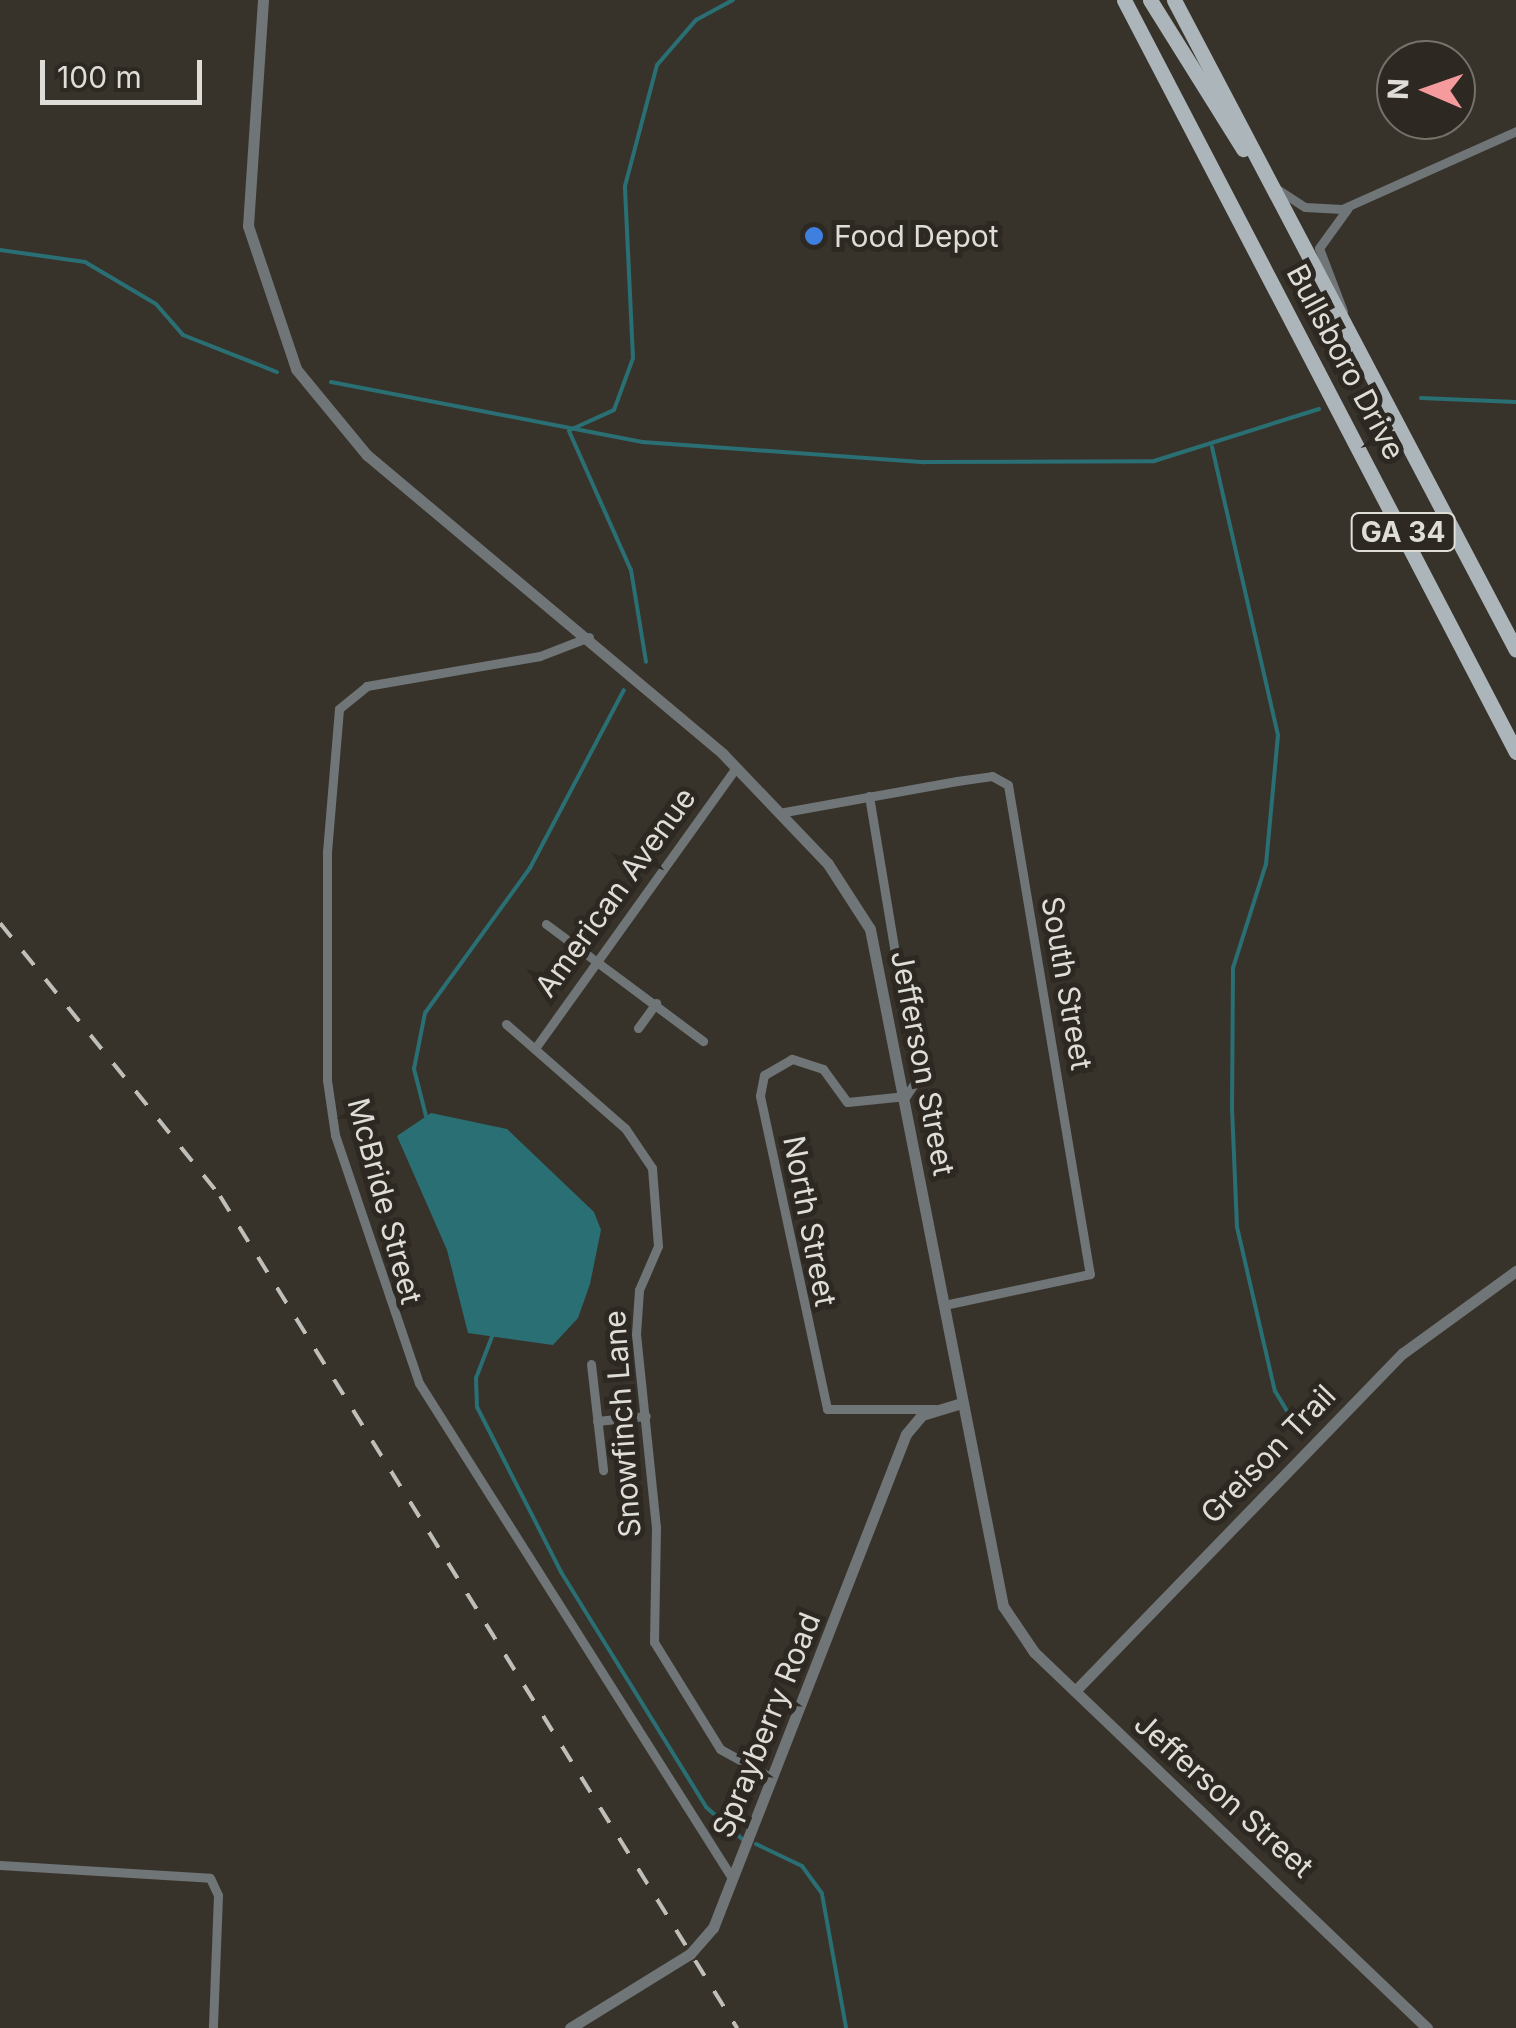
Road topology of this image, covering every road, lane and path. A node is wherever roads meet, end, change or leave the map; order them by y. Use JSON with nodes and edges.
{"nodes":[{"id":1,"x":262,"y":0,"type":"edge"},
{"id":2,"x":1124,"y":0,"type":"edge"},
{"id":3,"x":1150,"y":0,"type":"edge"},
{"id":4,"x":1174,"y":0,"type":"edge"},
{"id":5,"x":1182,"y":0,"type":"edge"},
{"id":6,"x":1188,"y":26,"type":"junction"},
{"id":7,"x":1516,"y":130,"type":"edge"},
{"id":8,"x":1271,"y":186,"type":"junction"},
{"id":9,"x":1363,"y":198,"type":"junction"},
{"id":10,"x":1345,"y":326,"type":"junction"},
{"id":11,"x":589,"y":637,"type":"junction"},
{"id":12,"x":1516,"y":650,"type":"edge"},
{"id":13,"x":1516,"y":752,"type":"edge"},
{"id":14,"x":736,"y":768,"type":"junction"},
{"id":15,"x":869,"y":796,"type":"junction"},
{"id":16,"x":779,"y":814,"type":"junction"},
{"id":17,"x":546,"y":924,"type":"dead end"},
{"id":18,"x":599,"y":957,"type":"junction"},
{"id":19,"x":656,"y":1003,"type":"junction"},
{"id":20,"x":506,"y":1024,"type":"dead end"},
{"id":21,"x":638,"y":1028,"type":"dead end"},
{"id":22,"x":703,"y":1041,"type":"dead end"},
{"id":23,"x":536,"y":1046,"type":"junction"},
{"id":24,"x":906,"y":1096,"type":"junction"},
{"id":25,"x":1516,"y":1271,"type":"edge"},
{"id":26,"x":944,"y":1304,"type":"junction"},
{"id":27,"x":590,"y":1364,"type":"dead end"},
{"id":28,"x":958,"y":1404,"type":"junction"},
{"id":29,"x":936,"y":1409,"type":"junction"},
{"id":30,"x":646,"y":1416,"type":"junction"},
{"id":31,"x":597,"y":1421,"type":"junction"},
{"id":32,"x":603,"y":1470,"type":"dead end"},
{"id":33,"x":1074,"y":1691,"type":"junction"},
{"id":34,"x":772,"y":1778,"type":"junction"},
{"id":35,"x":0,"y":1865,"type":"edge"},
{"id":36,"x":732,"y":1878,"type":"junction"},
{"id":37,"x":214,"y":2028,"type":"edge"},
{"id":38,"x":570,"y":2028,"type":"edge"},
{"id":39,"x":1426,"y":2028,"type":"edge"}],
"edges":[{"from":1,"to":11,"type":"street","name":"Jefferson Street"},
{"from":2,"to":13,"type":"main road","name":"Bullsboro Drive","number":"GA 34"},
{"from":3,"to":8,"type":"main road"},
{"from":4,"to":6,"type":"main road","name":"Bullsboro Drive","number":"GA 34"},
{"from":5,"to":6,"type":"main road"},
{"from":6,"to":8,"type":"main road","name":"Bullsboro Drive","number":"GA 34"},
{"from":7,"to":9,"type":"street"},
{"from":8,"to":9,"type":"street"},
{"from":8,"to":10,"type":"main road","name":"Bullsboro Drive","number":"GA 34"},
{"from":9,"to":10,"type":"street"},
{"from":10,"to":12,"type":"main road","name":"Bullsboro Drive","number":"GA 34"},
{"from":11,"to":14,"type":"street","name":"Jefferson Street"},
{"from":11,"to":36,"type":"street","name":"McBride Street"},
{"from":14,"to":16,"type":"street","name":"Jefferson Street"},
{"from":14,"to":18,"type":"street","name":"American Avenue"},
{"from":15,"to":16,"type":"street","name":"South Street"},
{"from":15,"to":24,"type":"street"},
{"from":15,"to":26,"type":"street","name":"South Street"},
{"from":16,"to":24,"type":"street","name":"Jefferson Street"},
{"from":17,"to":18,"type":"street"},
{"from":18,"to":19,"type":"street"},
{"from":18,"to":23,"type":"street","name":"American Avenue"},
{"from":19,"to":21,"type":"street"},
{"from":19,"to":22,"type":"street"},
{"from":20,"to":23,"type":"street","name":"Snowfinch Lane"},
{"from":23,"to":30,"type":"street","name":"Snowfinch Lane"},
{"from":24,"to":26,"type":"street","name":"Jefferson Street"},
{"from":24,"to":29,"type":"street","name":"North Street"},
{"from":25,"to":33,"type":"street","name":"Greison Trail"},
{"from":26,"to":28,"type":"street","name":"Jefferson Street"},
{"from":27,"to":31,"type":"street"},
{"from":28,"to":29,"type":"street"},
{"from":28,"to":33,"type":"street","name":"Jefferson Street"},
{"from":29,"to":34,"type":"street","name":"Sprayberry Road"},
{"from":30,"to":31,"type":"street"},
{"from":30,"to":34,"type":"street","name":"Snowfinch Lane"},
{"from":31,"to":32,"type":"street"},
{"from":33,"to":39,"type":"street","name":"Jefferson Street"},
{"from":34,"to":36,"type":"street","name":"Sprayberry Road"},
{"from":35,"to":37,"type":"street"},
{"from":36,"to":38,"type":"street","name":"Sprayberry Road"}]}
